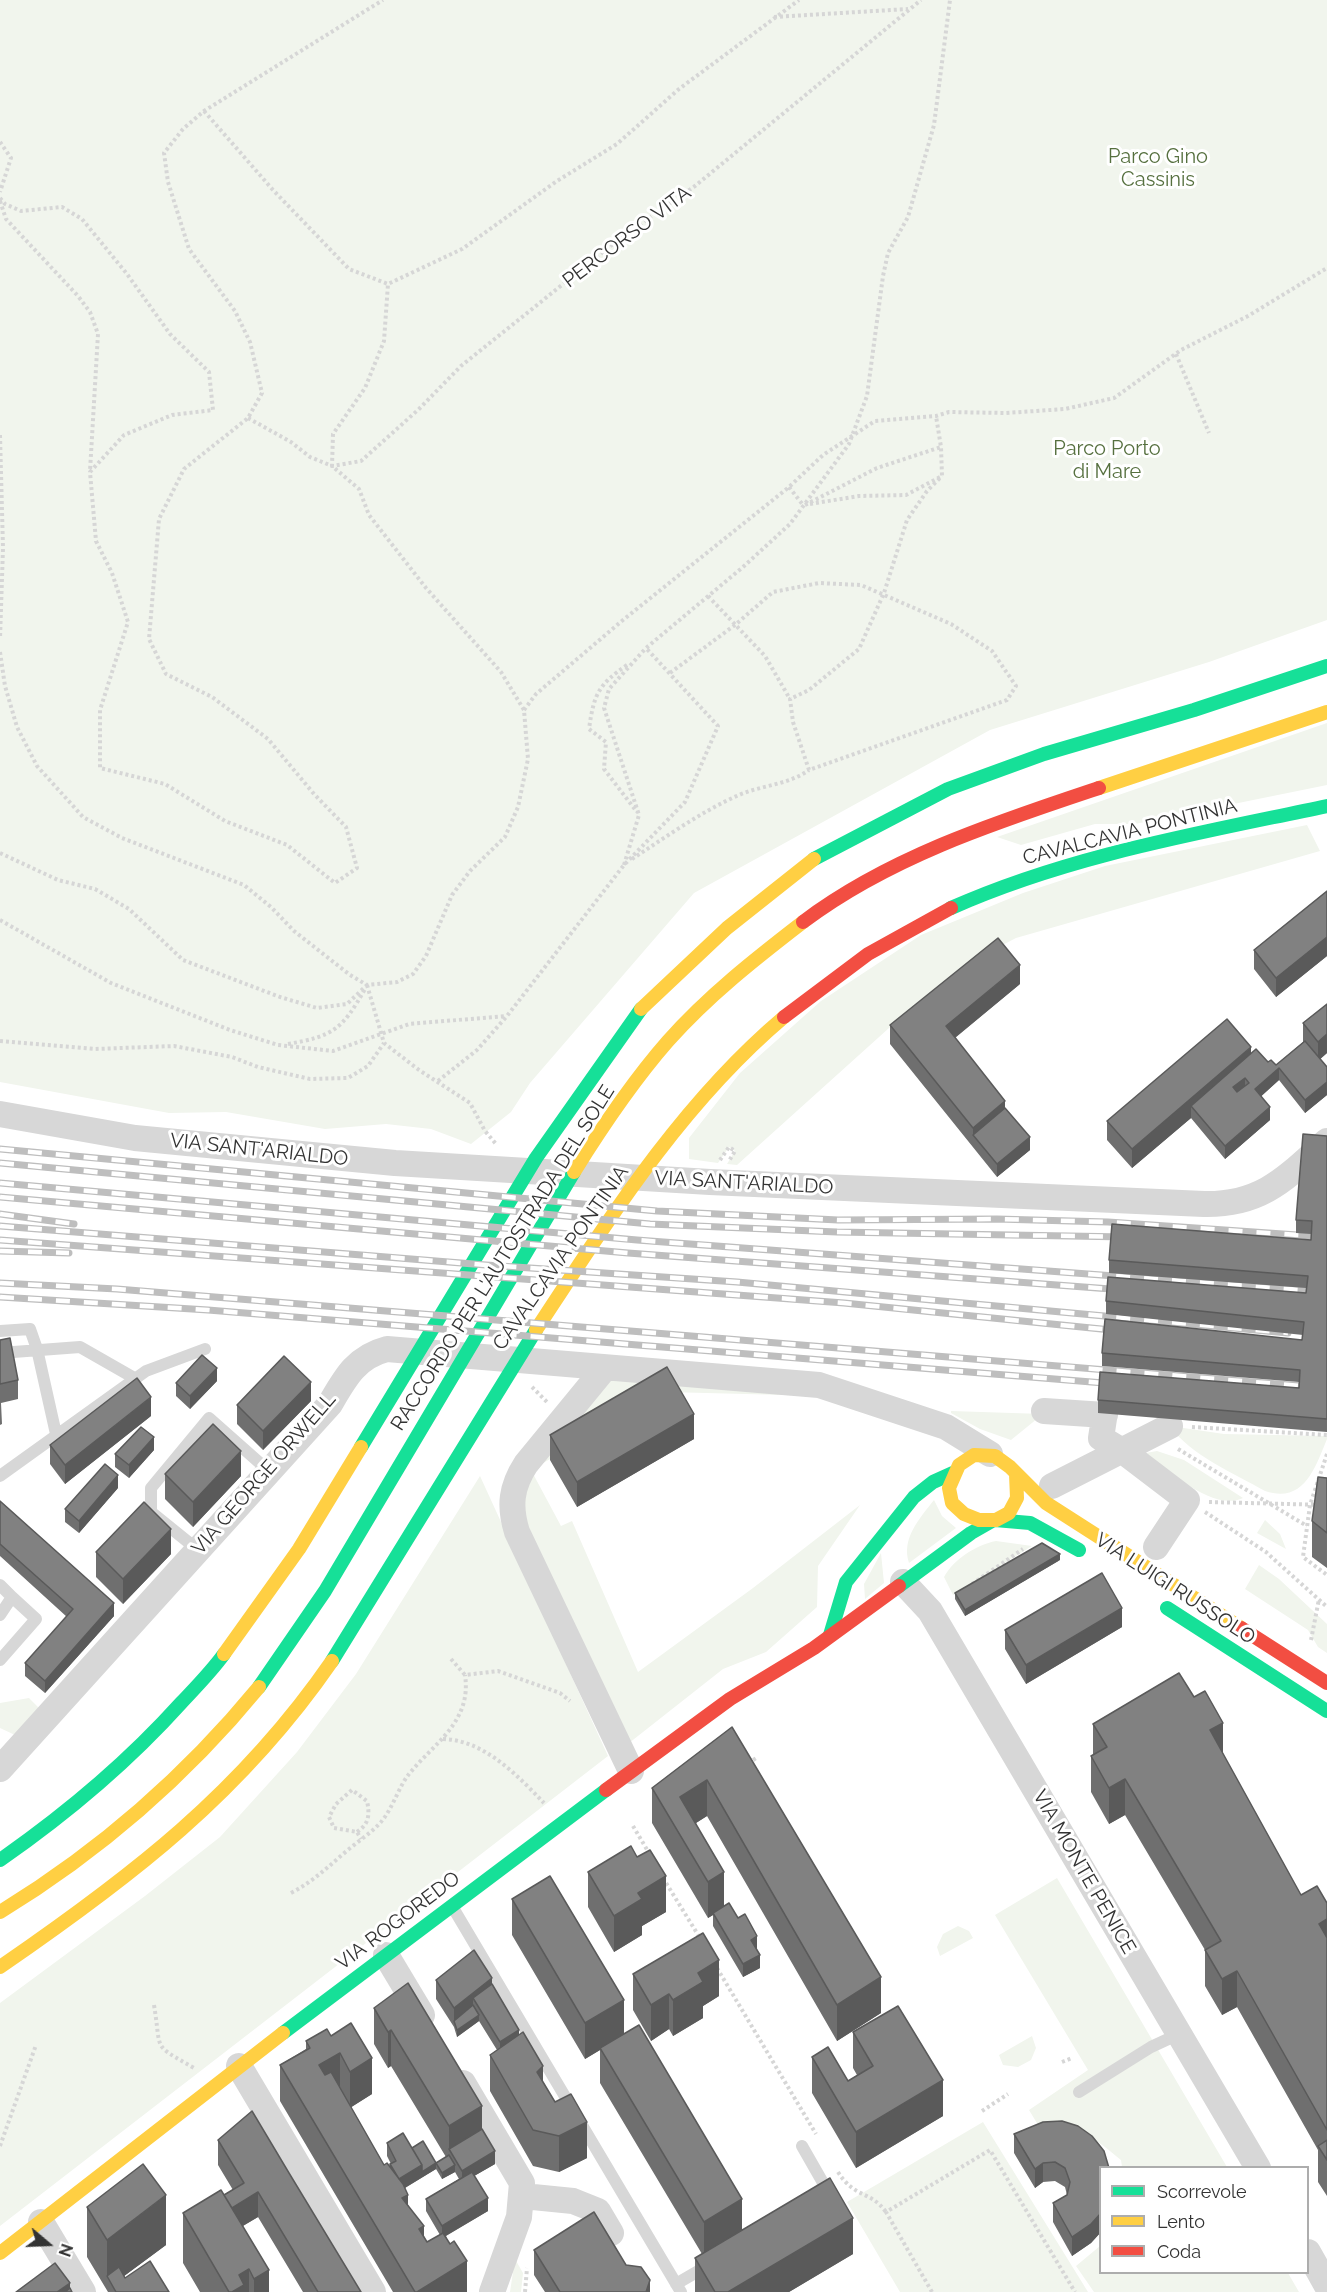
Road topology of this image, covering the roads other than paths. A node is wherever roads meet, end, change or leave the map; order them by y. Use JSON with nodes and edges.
{"nodes":[{"id":1,"x":1327,"y":666,"type":"edge"},
{"id":2,"x":1327,"y":712,"type":"edge"},
{"id":3,"x":1327,"y":806,"type":"edge"},
{"id":4,"x":0,"y":1114,"type":"edge"},
{"id":5,"x":1327,"y":1141,"type":"edge"},
{"id":6,"x":0,"y":1331,"type":"edge"},
{"id":7,"x":38,"y":1349,"type":"junction"},
{"id":8,"x":205,"y":1349,"type":"dead end"},
{"id":9,"x":0,"y":1353,"type":"edge"},
{"id":10,"x":604,"y":1369,"type":"junction"},
{"id":11,"x":136,"y":1379,"type":"junction"},
{"id":12,"x":1044,"y":1411,"type":"dead end"},
{"id":13,"x":1162,"y":1430,"type":"road end"},
{"id":14,"x":56,"y":1434,"type":"junction"},
{"id":15,"x":1124,"y":1452,"type":"junction"},
{"id":16,"x":990,"y":1454,"type":"junction"},
{"id":17,"x":267,"y":1473,"type":"junction"},
{"id":18,"x":953,"y":1473,"type":"junction"},
{"id":19,"x":1016,"y":1474,"type":"junction"},
{"id":20,"x":0,"y":1476,"type":"edge"},
{"id":21,"x":1052,"y":1486,"type":"dead end"},
{"id":22,"x":904,"y":1507,"type":"junction"},
{"id":23,"x":994,"y":1521,"type":"junction"},
{"id":24,"x":894,"y":1543,"type":"dead end"},
{"id":25,"x":1156,"y":1547,"type":"dead end"},
{"id":26,"x":198,"y":1550,"type":"junction"},
{"id":27,"x":1095,"y":1560,"type":"dead end"},
{"id":28,"x":900,"y":1577,"type":"junction"},
{"id":29,"x":0,"y":1585,"type":"edge"},
{"id":30,"x":12,"y":1596,"type":"junction"},
{"id":31,"x":1155,"y":1599,"type":"dead end"},
{"id":32,"x":0,"y":1615,"type":"edge"},
{"id":33,"x":830,"y":1635,"type":"junction"},
{"id":34,"x":0,"y":1660,"type":"edge"},
{"id":35,"x":1327,"y":1683,"type":"edge"},
{"id":36,"x":1327,"y":1711,"type":"edge"},
{"id":37,"x":1,"y":1766,"type":"edge"},
{"id":38,"x":631,"y":1771,"type":"junction"},
{"id":39,"x":0,"y":1860,"type":"edge"},
{"id":40,"x":452,"y":1905,"type":"junction"},
{"id":41,"x":0,"y":1912,"type":"edge"},
{"id":42,"x":386,"y":1955,"type":"junction"},
{"id":43,"x":0,"y":1968,"type":"edge"},
{"id":44,"x":433,"y":2034,"type":"edge"},
{"id":45,"x":1179,"y":2034,"type":"junction"},
{"id":46,"x":451,"y":2062,"type":"edge"},
{"id":47,"x":239,"y":2066,"type":"junction"},
{"id":48,"x":1079,"y":2092,"type":"dead end"},
{"id":49,"x":802,"y":2146,"type":"dead end"},
{"id":50,"x":1257,"y":2166,"type":"edge"},
{"id":51,"x":607,"y":2192,"type":"dead end"},
{"id":52,"x":523,"y":2196,"type":"junction"},
{"id":53,"x":587,"y":2207,"type":"junction"},
{"id":54,"x":807,"y":2207,"type":"edge"},
{"id":55,"x":41,"y":2222,"type":"junction"},
{"id":56,"x":611,"y":2233,"type":"dead end"},
{"id":57,"x":0,"y":2253,"type":"edge"},
{"id":58,"x":1309,"y":2254,"type":"edge"},
{"id":59,"x":715,"y":2261,"type":"edge"},
{"id":60,"x":1327,"y":2286,"type":"edge"},
{"id":61,"x":679,"y":2288,"type":"edge"},
{"id":62,"x":82,"y":2292,"type":"edge"},
{"id":63,"x":373,"y":2292,"type":"edge"},
{"id":64,"x":492,"y":2292,"type":"edge"}],
"edges":[{"from":1,"to":39,"type":"main road","name":"RACCORDO PER L'AUTOSTRADA DEL SOLE"},
{"from":2,"to":41,"type":"main road","name":"RACCORDO PER L'AUTOSTRADA DEL SOLE"},
{"from":3,"to":43,"type":"main road","name":"CAVALCAVIA PONTINIA"},
{"from":4,"to":5,"type":"street","name":"VIA SANT'ARIALDO"},
{"from":6,"to":7,"type":"lane"},
{"from":7,"to":9,"type":"lane"},
{"from":7,"to":11,"type":"lane"},
{"from":7,"to":14,"type":"lane"},
{"from":8,"to":11,"type":"lane"},
{"from":10,"to":16,"type":"street","name":"VIA GEORGE ORWELL"},
{"from":10,"to":17,"type":"street","name":"VIA GEORGE ORWELL"},
{"from":10,"to":38,"type":"street"},
{"from":11,"to":14,"type":"lane"},
{"from":12,"to":15,"type":"street"},
{"from":13,"to":15,"type":"street"},
{"from":14,"to":20,"type":"lane"},
{"from":15,"to":21,"type":"street"},
{"from":15,"to":25,"type":"street"},
{"from":16,"to":18,"type":"main road"},
{"from":16,"to":19,"type":"main road"},
{"from":17,"to":26,"type":"street","name":"VIA GEORGE ORWELL"},
{"from":17,"to":26,"type":"lane"},
{"from":18,"to":22,"type":"main road"},
{"from":18,"to":23,"type":"main road"},
{"from":19,"to":23,"type":"main road"},
{"from":19,"to":35,"type":"main road","name":"VIA LUIGI RUSSOLO"},
{"from":22,"to":24,"type":"main road"},
{"from":22,"to":33,"type":"main road"},
{"from":23,"to":27,"type":"main road","name":"VIA LUIGI RUSSOLO"},
{"from":23,"to":28,"type":"main road","name":"VIA ROGOREDO"},
{"from":26,"to":37,"type":"street","name":"VIA GEORGE ORWELL"},
{"from":28,"to":33,"type":"main road","name":"VIA ROGOREDO"},
{"from":28,"to":45,"type":"street","name":"VIA MONTE PENICE"},
{"from":29,"to":30,"type":"lane"},
{"from":30,"to":32,"type":"lane"},
{"from":30,"to":34,"type":"lane"},
{"from":31,"to":36,"type":"main road","name":"VIA LUIGI RUSSOLO"},
{"from":33,"to":38,"type":"main road","name":"VIA ROGOREDO"},
{"from":38,"to":40,"type":"main road","name":"VIA ROGOREDO"},
{"from":40,"to":42,"type":"main road","name":"VIA ROGOREDO"},
{"from":40,"to":61,"type":"lane"},
{"from":42,"to":44,"type":"street"},
{"from":42,"to":47,"type":"main road","name":"VIA ROGOREDO"},
{"from":45,"to":48,"type":"lane"},
{"from":45,"to":50,"type":"street","name":"VIA MONTE PENICE"},
{"from":46,"to":52,"type":"street"},
{"from":47,"to":55,"type":"main road","name":"VIA ROGOREDO"},
{"from":47,"to":63,"type":"street"},
{"from":49,"to":54,"type":"lane"},
{"from":51,"to":53,"type":"street"},
{"from":52,"to":53,"type":"street"},
{"from":52,"to":64,"type":"street"},
{"from":53,"to":56,"type":"street"},
{"from":55,"to":57,"type":"main road","name":"VIA ROGOREDO"},
{"from":55,"to":62,"type":"street"},
{"from":58,"to":60,"type":"street"},
{"from":59,"to":61,"type":"lane"}]}
